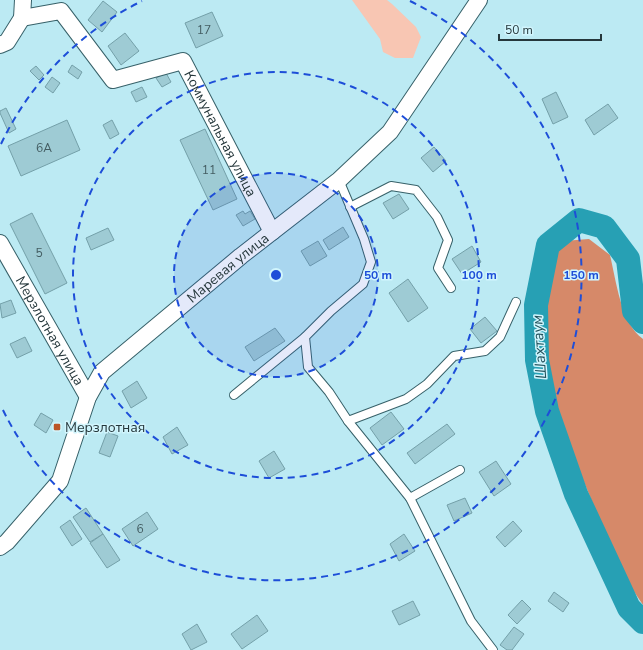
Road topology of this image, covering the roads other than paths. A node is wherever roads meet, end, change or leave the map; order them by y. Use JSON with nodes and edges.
{"nodes":[{"id":1,"x":23,"y":0,"type":"edge"},
{"id":2,"x":479,"y":0,"type":"edge"},
{"id":3,"x":22,"y":18,"type":"junction"},
{"id":4,"x":0,"y":45,"type":"edge"},
{"id":5,"x":339,"y":180,"type":"junction"},
{"id":6,"x":350,"y":207,"type":"junction"},
{"id":7,"x":272,"y":232,"type":"junction"},
{"id":8,"x":0,"y":243,"type":"edge"},
{"id":9,"x":451,"y":288,"type":"dead end"},
{"id":10,"x":516,"y":302,"type":"dead end"},
{"id":11,"x":305,"y":336,"type":"junction"},
{"id":12,"x":234,"y":395,"type":"dead end"},
{"id":13,"x":88,"y":397,"type":"junction"},
{"id":14,"x":348,"y":421,"type":"junction"},
{"id":15,"x":460,"y":470,"type":"dead end"},
{"id":16,"x":410,"y":498,"type":"junction"},
{"id":17,"x":0,"y":548,"type":"edge"},
{"id":18,"x":493,"y":650,"type":"edge"}],
"edges":[{"from":1,"to":3,"type":"street"},
{"from":2,"to":5,"type":"street","name":"Маревая улица"},
{"from":3,"to":4,"type":"street"},
{"from":3,"to":7,"type":"street","name":"Коммунальная улица"},
{"from":5,"to":6,"type":"lane"},
{"from":5,"to":7,"type":"street","name":"Маревая улица"},
{"from":6,"to":9,"type":"lane"},
{"from":6,"to":11,"type":"lane"},
{"from":7,"to":13,"type":"street","name":"Маревая улица"},
{"from":8,"to":13,"type":"street","name":"Мерзлотная улица"},
{"from":10,"to":14,"type":"lane"},
{"from":11,"to":12,"type":"lane"},
{"from":11,"to":14,"type":"lane"},
{"from":13,"to":17,"type":"street","name":"Маревая улица"},
{"from":14,"to":16,"type":"lane"},
{"from":15,"to":16,"type":"lane"},
{"from":16,"to":18,"type":"lane"}]}
